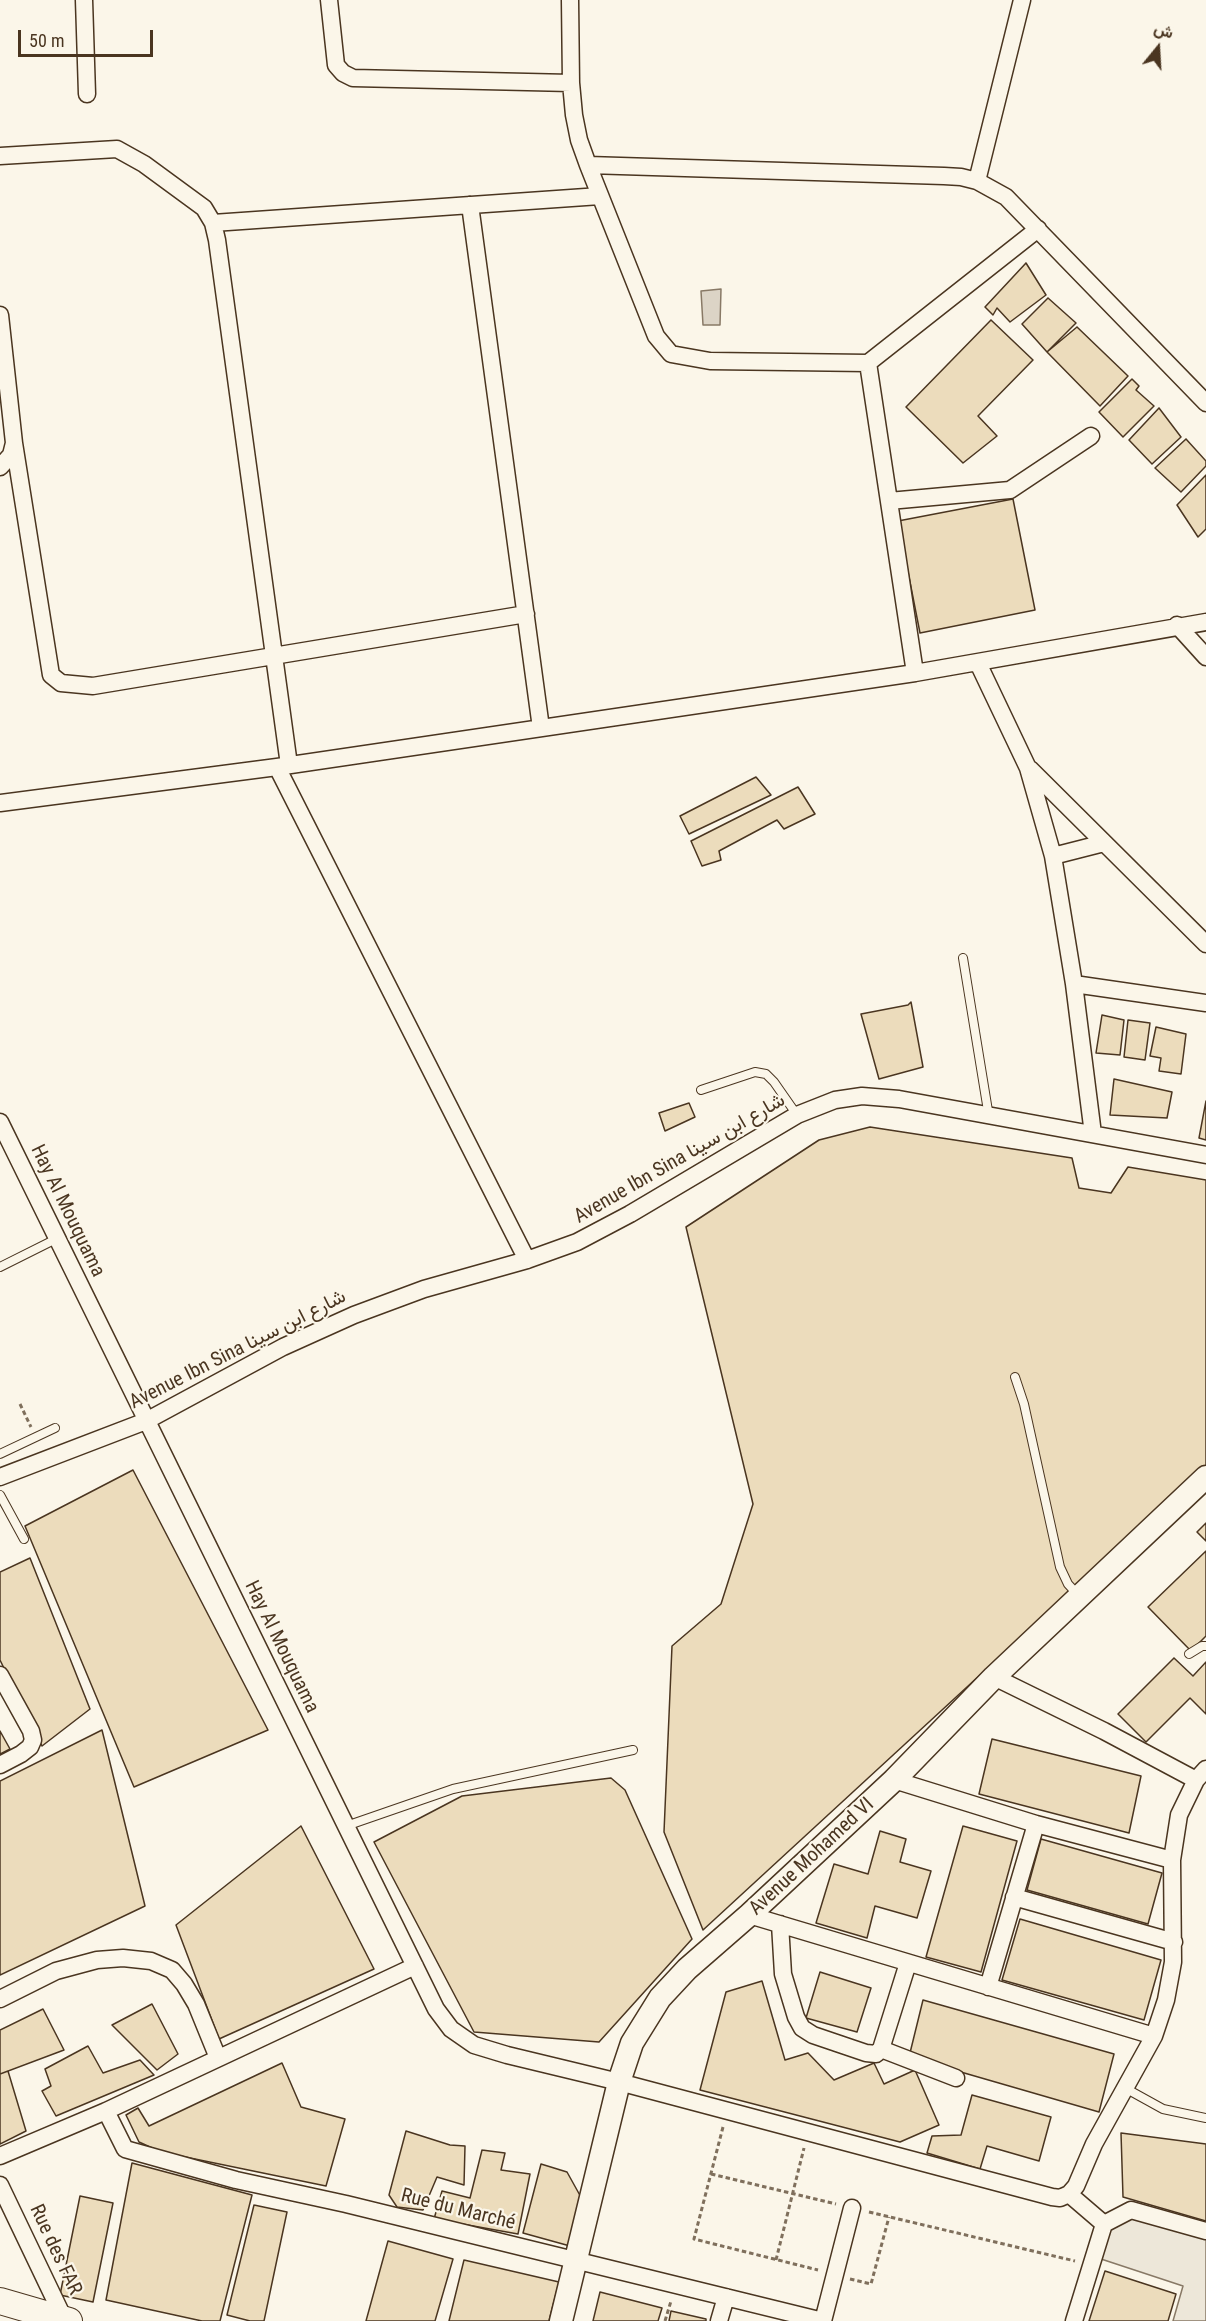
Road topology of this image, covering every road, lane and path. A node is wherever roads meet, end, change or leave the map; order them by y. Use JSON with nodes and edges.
{"nodes":[{"id":1,"x":84,"y":0,"type":"edge"},
{"id":2,"x":329,"y":0,"type":"edge"},
{"id":3,"x":570,"y":0,"type":"edge"},
{"id":4,"x":1022,"y":0,"type":"edge"},
{"id":5,"x":571,"y":83,"type":"junction"},
{"id":6,"x":87,"y":94,"type":"dead end"},
{"id":7,"x":0,"y":156,"type":"edge"},
{"id":8,"x":588,"y":165,"type":"junction"},
{"id":9,"x":977,"y":181,"type":"junction"},
{"id":10,"x":600,"y":196,"type":"junction"},
{"id":11,"x":470,"y":205,"type":"junction"},
{"id":12,"x":213,"y":223,"type":"junction"},
{"id":13,"x":1038,"y":230,"type":"junction"},
{"id":14,"x":0,"y":315,"type":"edge"},
{"id":15,"x":868,"y":363,"type":"junction"},
{"id":16,"x":1204,"y":396,"type":"edge"},
{"id":17,"x":1091,"y":436,"type":"dead end"},
{"id":18,"x":14,"y":442,"type":"junction"},
{"id":19,"x":0,"y":467,"type":"edge"},
{"id":20,"x":889,"y":501,"type":"junction"},
{"id":21,"x":526,"y":614,"type":"junction"},
{"id":22,"x":1206,"y":622,"type":"edge"},
{"id":23,"x":1177,"y":625,"type":"junction"},
{"id":24,"x":274,"y":656,"type":"junction"},
{"id":25,"x":1206,"y":657,"type":"edge"},
{"id":26,"x":978,"y":663,"type":"junction"},
{"id":27,"x":915,"y":673,"type":"junction"},
{"id":28,"x":542,"y":728,"type":"junction"},
{"id":29,"x":283,"y":766,"type":"junction"},
{"id":30,"x":1028,"y":768,"type":"junction"},
{"id":31,"x":0,"y":803,"type":"edge"},
{"id":32,"x":1104,"y":843,"type":"junction"},
{"id":33,"x":1053,"y":856,"type":"junction"},
{"id":34,"x":1206,"y":944,"type":"edge"},
{"id":35,"x":963,"y":958,"type":"dead end"},
{"id":36,"x":1074,"y":984,"type":"junction"},
{"id":37,"x":1206,"y":1004,"type":"edge"},
{"id":38,"x":701,"y":1090,"type":"dead end"},
{"id":39,"x":797,"y":1115,"type":"junction"},
{"id":40,"x":989,"y":1117,"type":"junction"},
{"id":41,"x":0,"y":1122,"type":"edge"},
{"id":42,"x":1093,"y":1134,"type":"junction"},
{"id":43,"x":1206,"y":1155,"type":"edge"},
{"id":44,"x":58,"y":1238,"type":"junction"},
{"id":45,"x":527,"y":1260,"type":"junction"},
{"id":46,"x":0,"y":1267,"type":"edge"},
{"id":47,"x":1015,"y":1377,"type":"dead end"},
{"id":48,"x":20,"y":1404,"type":"dead end"},
{"id":49,"x":146,"y":1421,"type":"junction"},
{"id":50,"x":55,"y":1428,"type":"dead end"},
{"id":51,"x":36,"y":1436,"type":"junction"},
{"id":52,"x":0,"y":1454,"type":"edge"},
{"id":53,"x":0,"y":1477,"type":"edge"},
{"id":54,"x":1206,"y":1477,"type":"edge"},
{"id":55,"x":0,"y":1495,"type":"edge"},
{"id":56,"x":24,"y":1539,"type":"dead end"},
{"id":57,"x":1079,"y":1597,"type":"junction"},
{"id":58,"x":1206,"y":1646,"type":"edge"},
{"id":59,"x":1189,"y":1654,"type":"dead end"},
{"id":60,"x":0,"y":1675,"type":"edge"},
{"id":61,"x":994,"y":1677,"type":"junction"},
{"id":62,"x":633,"y":1750,"type":"dead end"},
{"id":63,"x":0,"y":1765,"type":"edge"},
{"id":64,"x":1201,"y":1774,"type":"edge"},
{"id":65,"x":894,"y":1780,"type":"junction"},
{"id":66,"x":1036,"y":1824,"type":"junction"},
{"id":67,"x":346,"y":1826,"type":"junction"},
{"id":68,"x":1172,"y":1860,"type":"junction"},
{"id":69,"x":1014,"y":1897,"type":"junction"},
{"id":70,"x":749,"y":1915,"type":"junction"},
{"id":71,"x":780,"y":1924,"type":"junction"},
{"id":72,"x":1174,"y":1942,"type":"junction"},
{"id":73,"x":908,"y":1963,"type":"junction"},
{"id":74,"x":415,"y":1966,"type":"junction"},
{"id":75,"x":988,"y":1987,"type":"junction"},
{"id":76,"x":0,"y":1999,"type":"edge"},
{"id":77,"x":1154,"y":2036,"type":"junction"},
{"id":78,"x":881,"y":2049,"type":"junction"},
{"id":79,"x":218,"y":2058,"type":"junction"},
{"id":80,"x":956,"y":2078,"type":"dead end"},
{"id":81,"x":619,"y":2082,"type":"junction"},
{"id":82,"x":1125,"y":2088,"type":"junction"},
{"id":83,"x":106,"y":2111,"type":"junction"},
{"id":84,"x":727,"y":2112,"type":"junction"},
{"id":85,"x":1206,"y":2118,"type":"edge"},
{"id":86,"x":808,"y":2133,"type":"junction"},
{"id":87,"x":0,"y":2156,"type":"edge"},
{"id":88,"x":711,"y":2174,"type":"junction"},
{"id":89,"x":793,"y":2194,"type":"junction"},
{"id":90,"x":1069,"y":2194,"type":"junction"},
{"id":91,"x":2,"y":2197,"type":"edge"},
{"id":92,"x":852,"y":2208,"type":"junction"},
{"id":93,"x":889,"y":2217,"type":"junction"},
{"id":94,"x":1104,"y":2224,"type":"junction"},
{"id":95,"x":1206,"y":2230,"type":"edge"},
{"id":96,"x":776,"y":2260,"type":"junction"},
{"id":97,"x":574,"y":2261,"type":"junction"},
{"id":98,"x":1092,"y":2265,"type":"junction"},
{"id":99,"x":835,"y":2275,"type":"junction"},
{"id":100,"x":726,"y":2297,"type":"junction"},
{"id":101,"x":0,"y":2301,"type":"edge"},
{"id":102,"x":66,"y":2320,"type":"edge"},
{"id":103,"x":561,"y":2321,"type":"edge"},
{"id":104,"x":719,"y":2321,"type":"edge"},
{"id":105,"x":823,"y":2321,"type":"edge"},
{"id":106,"x":1074,"y":2321,"type":"edge"}],
"edges":[{"from":1,"to":6,"type":"street"},
{"from":2,"to":5,"type":"street"},
{"from":3,"to":5,"type":"street"},
{"from":4,"to":9,"type":"street"},
{"from":5,"to":8,"type":"street"},
{"from":7,"to":12,"type":"street"},
{"from":8,"to":9,"type":"street"},
{"from":8,"to":10,"type":"street"},
{"from":9,"to":13,"type":"street"},
{"from":10,"to":11,"type":"street"},
{"from":10,"to":15,"type":"street"},
{"from":11,"to":12,"type":"street"},
{"from":11,"to":21,"type":"street"},
{"from":12,"to":24,"type":"street"},
{"from":13,"to":15,"type":"street"},
{"from":13,"to":16,"type":"street"},
{"from":14,"to":18,"type":"street"},
{"from":15,"to":20,"type":"street"},
{"from":17,"to":20,"type":"street"},
{"from":18,"to":19,"type":"street"},
{"from":18,"to":24,"type":"street"},
{"from":20,"to":27,"type":"street"},
{"from":21,"to":24,"type":"street"},
{"from":21,"to":28,"type":"street"},
{"from":22,"to":23,"type":"street"},
{"from":23,"to":25,"type":"street"},
{"from":23,"to":26,"type":"street"},
{"from":24,"to":29,"type":"street"},
{"from":26,"to":27,"type":"street"},
{"from":26,"to":30,"type":"street"},
{"from":27,"to":28,"type":"street"},
{"from":28,"to":29,"type":"street"},
{"from":29,"to":31,"type":"street"},
{"from":29,"to":45,"type":"street"},
{"from":30,"to":32,"type":"street"},
{"from":30,"to":33,"type":"street"},
{"from":32,"to":33,"type":"street"},
{"from":32,"to":34,"type":"street"},
{"from":33,"to":36,"type":"street"},
{"from":35,"to":40,"type":"lane"},
{"from":36,"to":37,"type":"street"},
{"from":36,"to":42,"type":"street"},
{"from":38,"to":39,"type":"lane"},
{"from":39,"to":40,"type":"street","name":"Avenue Ibn Sina شارع ابن سينا"},
{"from":39,"to":45,"type":"street","name":"Avenue Ibn Sina شارع ابن سينا"},
{"from":40,"to":42,"type":"street","name":"Avenue Ibn Sina شارع ابن سينا"},
{"from":41,"to":44,"type":"street","name":"Hay Al Mouquama"},
{"from":42,"to":43,"type":"street","name":"Avenue Ibn Sina شارع ابن سينا"},
{"from":44,"to":46,"type":"lane"},
{"from":44,"to":49,"type":"street","name":"Hay Al Mouquama"},
{"from":45,"to":49,"type":"street","name":"Avenue Ibn Sina شارع ابن سينا"},
{"from":47,"to":57,"type":"lane"},
{"from":48,"to":51,"type":"path"},
{"from":49,"to":53,"type":"street","name":"Avenue Ibn Sina شارع ابن سينا"},
{"from":49,"to":67,"type":"street","name":"Hay Al Mouquama"},
{"from":50,"to":51,"type":"lane"},
{"from":51,"to":52,"type":"lane"},
{"from":54,"to":57,"type":"main road","name":"Avenue Mohamed VI"},
{"from":55,"to":56,"type":"lane"},
{"from":57,"to":61,"type":"main road","name":"Avenue Mohamed VI"},
{"from":58,"to":59,"type":"lane"},
{"from":60,"to":63,"type":"street"},
{"from":61,"to":64,"type":"street"},
{"from":61,"to":65,"type":"main road","name":"Avenue Mohamed VI"},
{"from":62,"to":67,"type":"lane"},
{"from":64,"to":68,"type":"street"},
{"from":65,"to":66,"type":"street"},
{"from":65,"to":70,"type":"main road","name":"Avenue Mohamed VI"},
{"from":66,"to":68,"type":"street"},
{"from":66,"to":69,"type":"street"},
{"from":67,"to":74,"type":"street","name":"Hay Al Mouquama"},
{"from":68,"to":72,"type":"street"},
{"from":69,"to":72,"type":"street"},
{"from":69,"to":75,"type":"street"},
{"from":70,"to":71,"type":"street"},
{"from":70,"to":81,"type":"main road","name":"Avenue Mohamed VI"},
{"from":71,"to":73,"type":"street"},
{"from":71,"to":78,"type":"street"},
{"from":72,"to":77,"type":"street"},
{"from":73,"to":75,"type":"street"},
{"from":73,"to":78,"type":"street"},
{"from":74,"to":79,"type":"street"},
{"from":74,"to":81,"type":"street","name":"Hay Al Mouquama"},
{"from":75,"to":77,"type":"street"},
{"from":76,"to":79,"type":"street"},
{"from":77,"to":82,"type":"street"},
{"from":78,"to":80,"type":"street"},
{"from":79,"to":83,"type":"street"},
{"from":81,"to":84,"type":"street","name":"Hay Al Mouquama"},
{"from":81,"to":97,"type":"main road","name":"Avenue Mohamed VI"},
{"from":82,"to":85,"type":"lane"},
{"from":82,"to":90,"type":"street"},
{"from":83,"to":87,"type":"street"},
{"from":83,"to":97,"type":"street","name":"Rue du Marché"},
{"from":84,"to":86,"type":"street","name":"Hay Al Mouquama"},
{"from":84,"to":88,"type":"path"},
{"from":86,"to":89,"type":"path"},
{"from":86,"to":90,"type":"street","name":"Hay Al Mouquama"},
{"from":88,"to":89,"type":"path"},
{"from":88,"to":96,"type":"path"},
{"from":89,"to":92,"type":"path"},
{"from":89,"to":96,"type":"path"},
{"from":90,"to":94,"type":"street"},
{"from":91,"to":102,"type":"street","name":"Rue des FAR"},
{"from":92,"to":93,"type":"path"},
{"from":92,"to":99,"type":"street"},
{"from":93,"to":98,"type":"path"},
{"from":93,"to":99,"type":"path"},
{"from":94,"to":95,"type":"street"},
{"from":94,"to":98,"type":"street"},
{"from":96,"to":99,"type":"path"},
{"from":97,"to":100,"type":"street","name":"Rue du Marché"},
{"from":97,"to":103,"type":"main road","name":"Avenue Mohamed VI"},
{"from":98,"to":106,"type":"street"},
{"from":99,"to":105,"type":"street"},
{"from":100,"to":104,"type":"street"},
{"from":100,"to":105,"type":"street","name":"Rue du Marché"},
{"from":101,"to":102,"type":"main road"}]}
